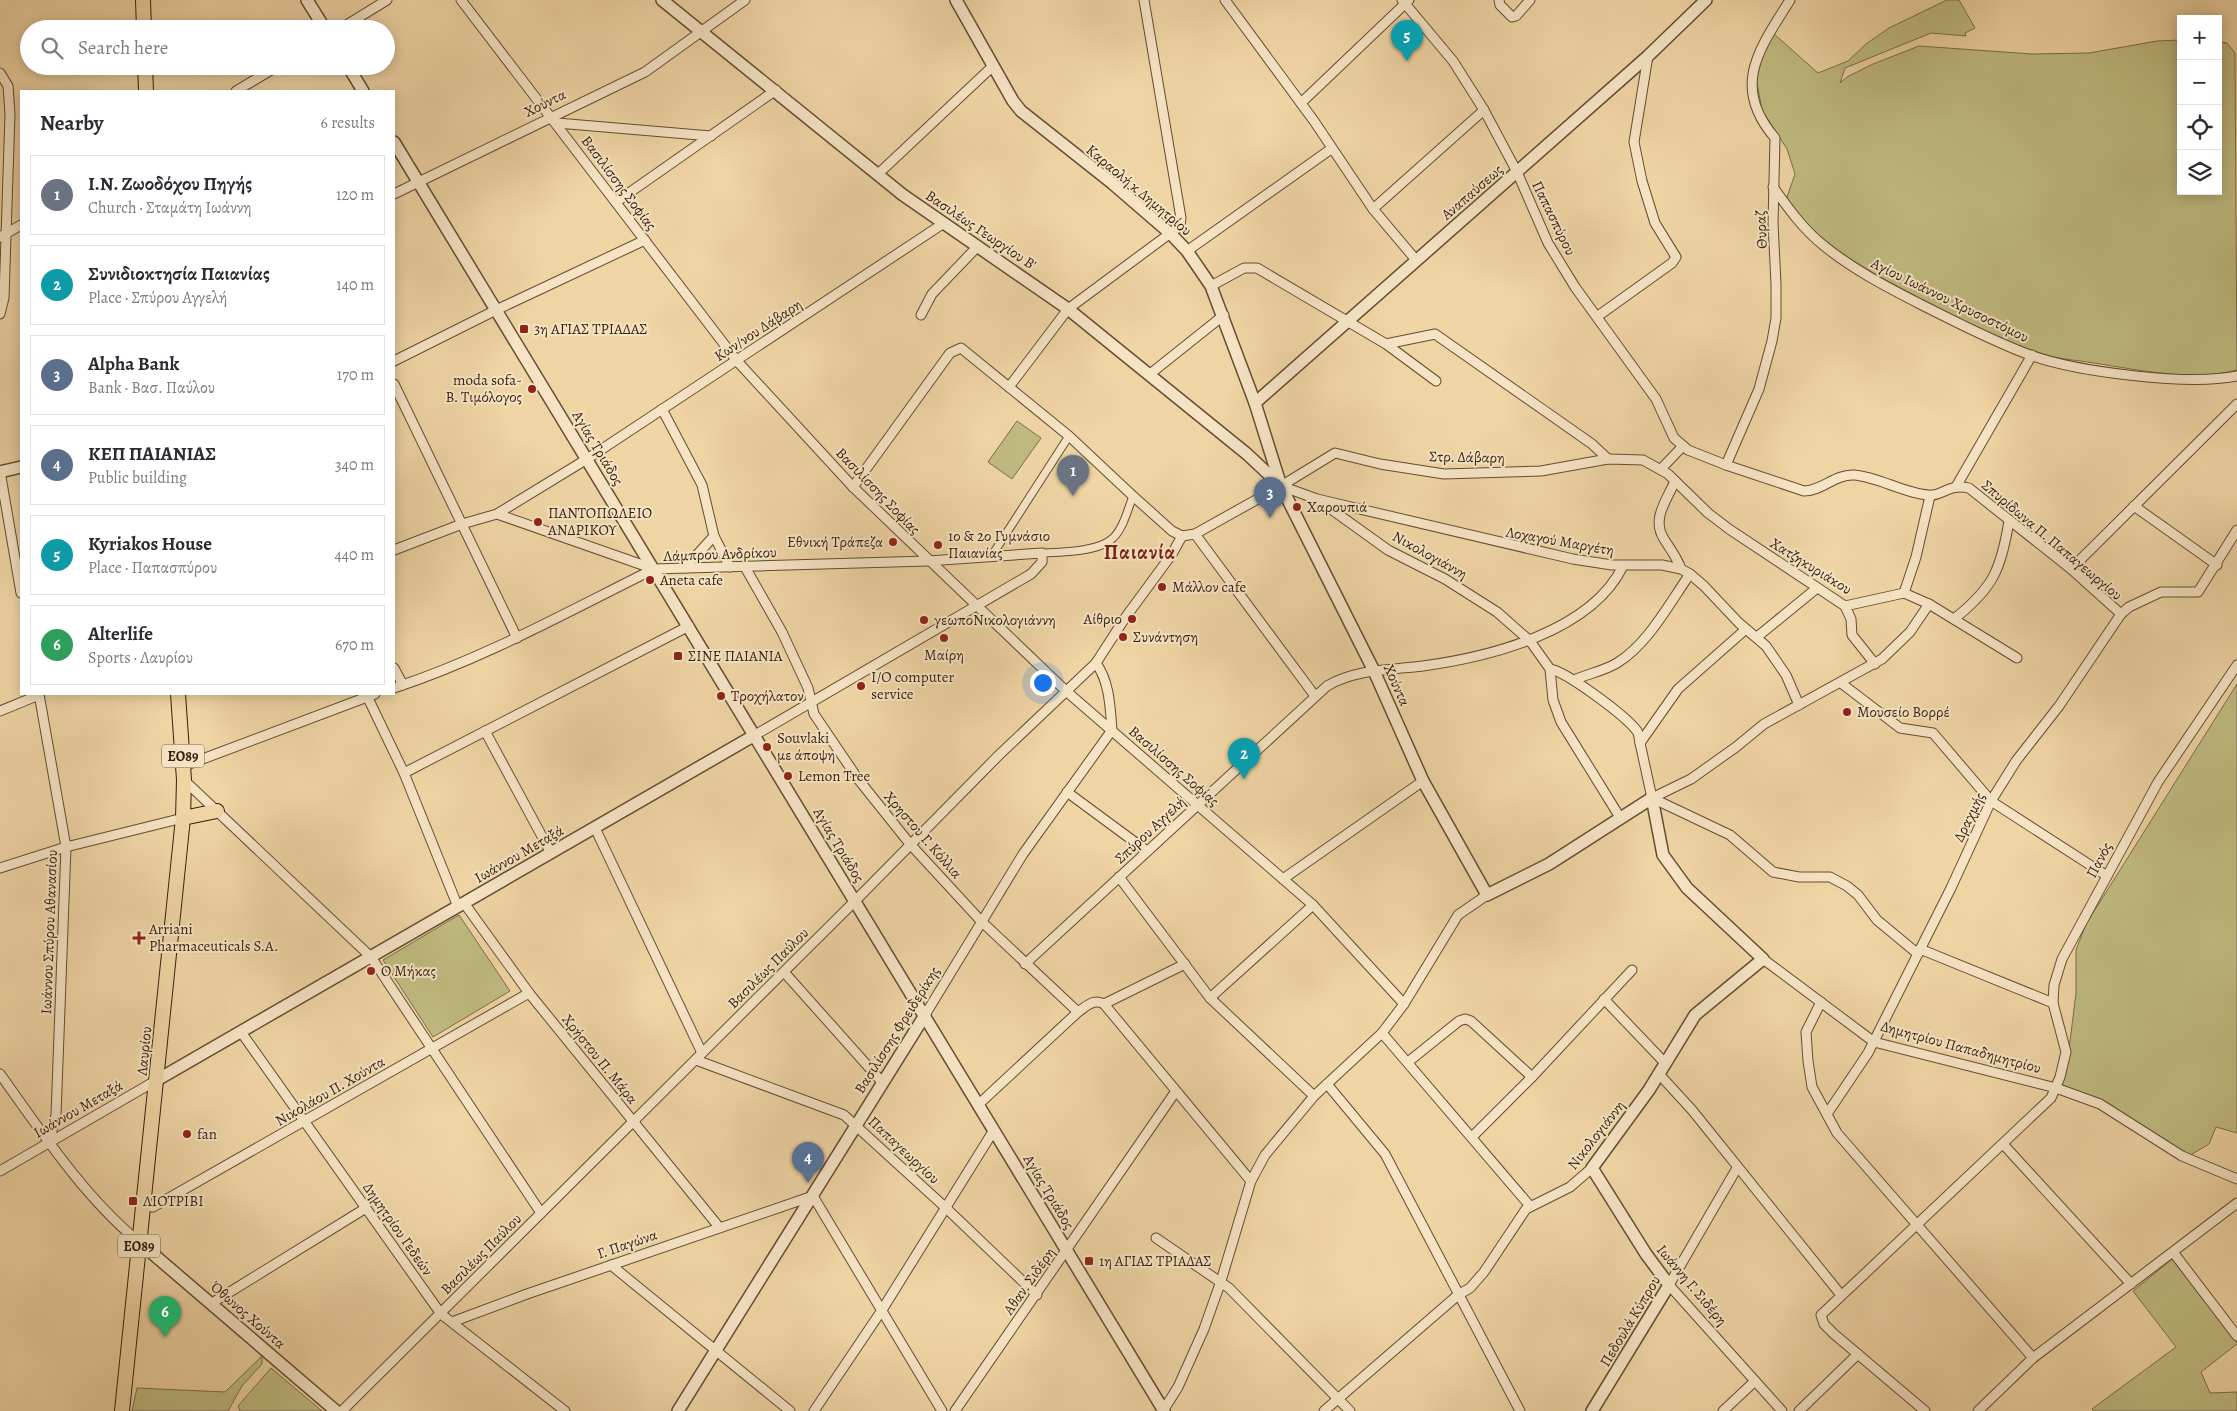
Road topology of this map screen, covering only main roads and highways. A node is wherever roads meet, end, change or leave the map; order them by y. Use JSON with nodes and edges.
{"nodes":[{"id":1,"x":143,"y":0,"type":"edge"},
{"id":2,"x":144,"y":20,"type":"edge"},
{"id":3,"x":145,"y":75,"type":"edge"},
{"id":4,"x":146,"y":90,"type":"edge"},
{"id":5,"x":178,"y":695,"type":"edge"},
{"id":6,"x":217,"y":811,"type":"road end"},
{"id":7,"x":183,"y":818,"type":"junction"},
{"id":8,"x":122,"y":1411,"type":"edge"}],
"edges":[{"from":1,"to":2,"type":"main road"},
{"from":3,"to":4,"type":"main road"},
{"from":5,"to":7,"type":"main road","name":"Λαυρίου","number":"ΕΟ89"},
{"from":6,"to":7,"type":"main road"},
{"from":7,"to":8,"type":"main road","name":"Λαυρίου","number":"ΕΟ89"}]}
